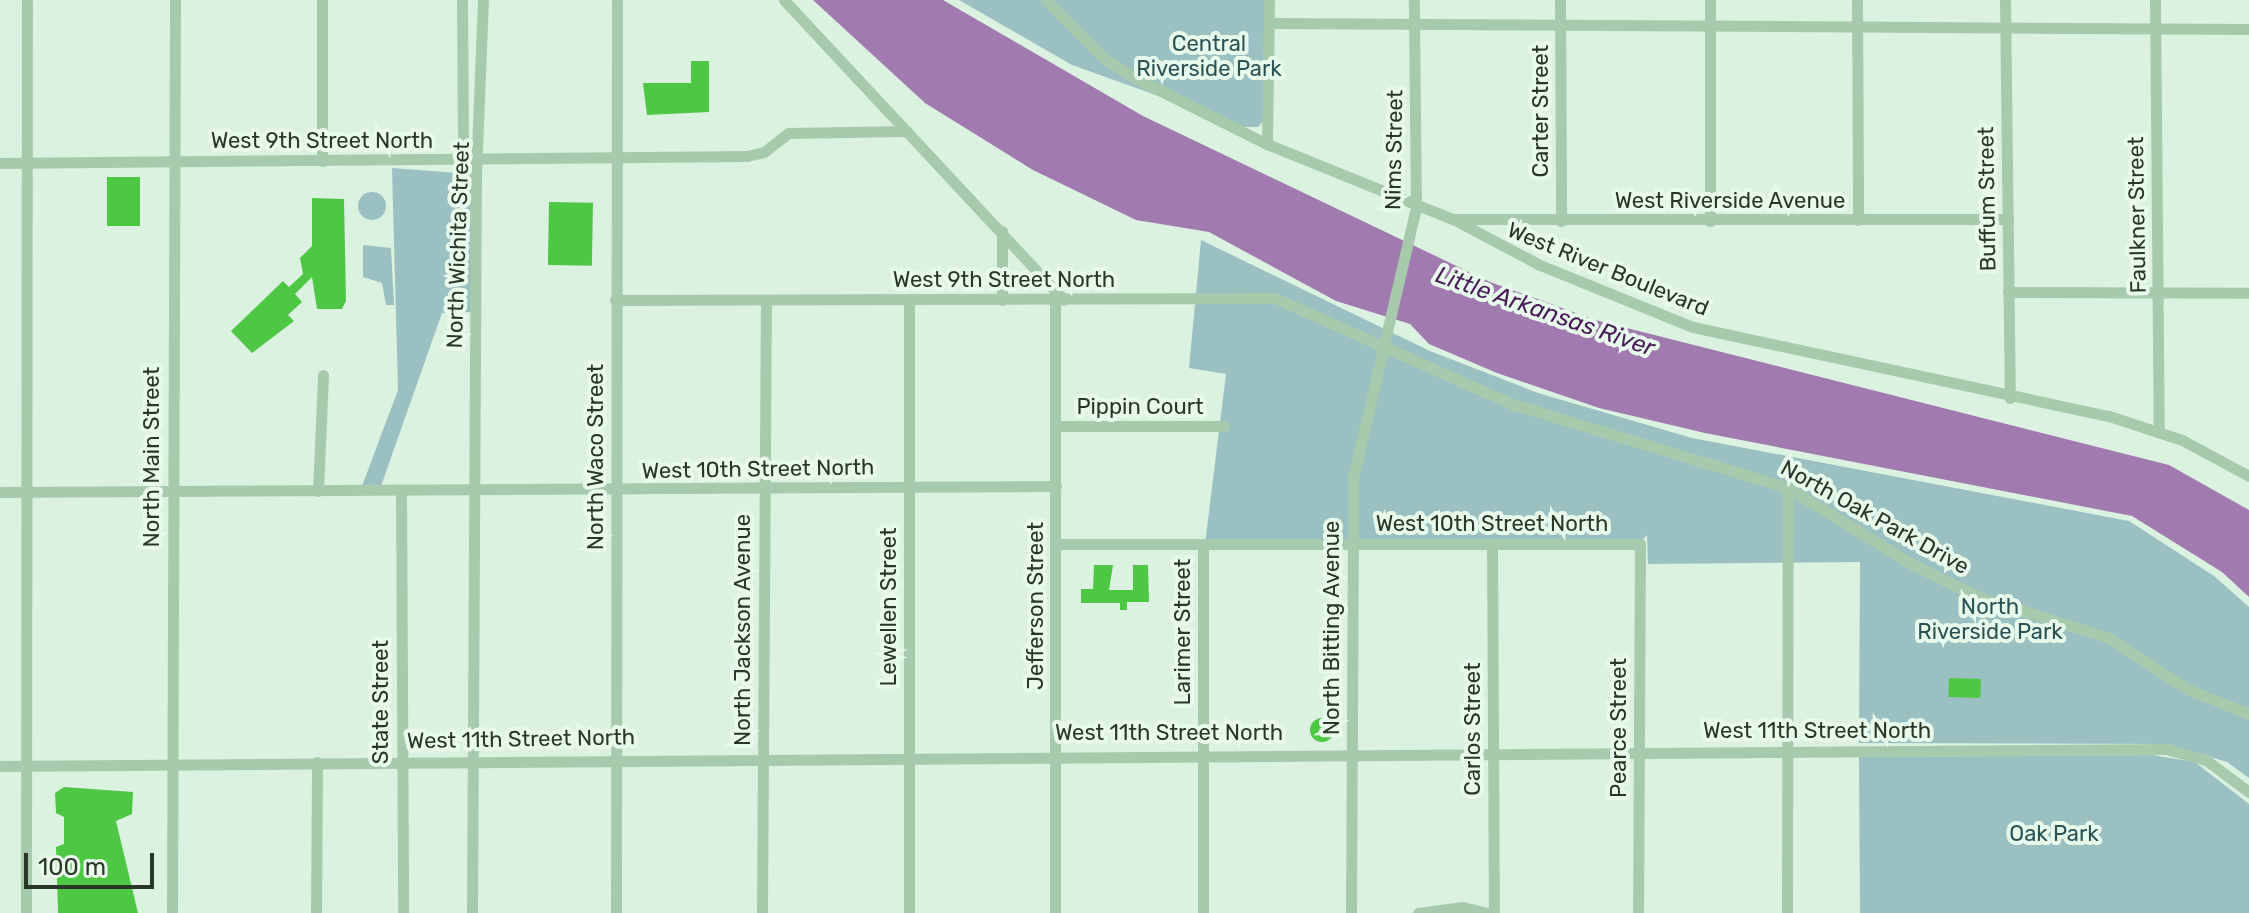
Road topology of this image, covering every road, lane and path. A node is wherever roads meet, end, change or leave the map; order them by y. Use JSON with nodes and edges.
{"nodes":[{"id":1,"x":27,"y":0,"type":"edge"},
{"id":2,"x":175,"y":0,"type":"edge"},
{"id":3,"x":322,"y":0,"type":"edge"},
{"id":4,"x":462,"y":0,"type":"edge"},
{"id":5,"x":483,"y":0,"type":"edge"},
{"id":6,"x":617,"y":0,"type":"edge"},
{"id":7,"x":784,"y":0,"type":"edge"},
{"id":8,"x":1046,"y":0,"type":"edge"},
{"id":9,"x":1269,"y":0,"type":"edge"},
{"id":10,"x":1414,"y":0,"type":"edge"},
{"id":11,"x":1560,"y":0,"type":"edge"},
{"id":12,"x":1710,"y":0,"type":"edge"},
{"id":13,"x":1857,"y":0,"type":"edge"},
{"id":14,"x":2005,"y":0,"type":"edge"},
{"id":15,"x":2155,"y":0,"type":"edge"},
{"id":16,"x":1269,"y":23,"type":"junction"},
{"id":17,"x":1414,"y":23,"type":"junction"},
{"id":18,"x":1560,"y":23,"type":"junction"},
{"id":19,"x":1710,"y":26,"type":"junction"},
{"id":20,"x":1857,"y":27,"type":"junction"},
{"id":21,"x":2006,"y":29,"type":"junction"},
{"id":22,"x":2155,"y":29,"type":"junction"},
{"id":23,"x":2249,"y":29,"type":"edge"},
{"id":24,"x":907,"y":131,"type":"junction"},
{"id":25,"x":1267,"y":144,"type":"junction"},
{"id":26,"x":615,"y":159,"type":"junction"},
{"id":27,"x":463,"y":160,"type":"junction"},
{"id":28,"x":476,"y":160,"type":"junction"},
{"id":29,"x":322,"y":161,"type":"junction"},
{"id":30,"x":174,"y":162,"type":"junction"},
{"id":31,"x":0,"y":163,"type":"edge"},
{"id":32,"x":27,"y":163,"type":"junction"},
{"id":33,"x":1416,"y":207,"type":"junction"},
{"id":34,"x":1453,"y":219,"type":"junction"},
{"id":35,"x":2008,"y":219,"type":"junction"},
{"id":36,"x":1858,"y":220,"type":"junction"},
{"id":37,"x":1561,"y":221,"type":"junction"},
{"id":38,"x":1710,"y":221,"type":"junction"},
{"id":39,"x":1002,"y":231,"type":"junction"},
{"id":40,"x":2008,"y":292,"type":"junction"},
{"id":41,"x":2158,"y":293,"type":"junction"},
{"id":42,"x":2249,"y":293,"type":"edge"},
{"id":43,"x":615,"y":300,"type":"junction"},
{"id":44,"x":766,"y":300,"type":"junction"},
{"id":45,"x":909,"y":300,"type":"junction"},
{"id":46,"x":1002,"y":300,"type":"junction"},
{"id":47,"x":1060,"y":300,"type":"junction"},
{"id":48,"x":1382,"y":346,"type":"junction"},
{"id":49,"x":323,"y":375,"type":"dead end"},
{"id":50,"x":2010,"y":398,"type":"junction"},
{"id":51,"x":1056,"y":426,"type":"junction"},
{"id":52,"x":1224,"y":426,"type":"dead end"},
{"id":53,"x":2159,"y":430,"type":"junction"},
{"id":54,"x":2249,"y":476,"type":"edge"},
{"id":55,"x":1056,"y":486,"type":"junction"},
{"id":56,"x":909,"y":488,"type":"junction"},
{"id":57,"x":1788,"y":488,"type":"junction"},
{"id":58,"x":616,"y":490,"type":"junction"},
{"id":59,"x":765,"y":490,"type":"junction"},
{"id":60,"x":172,"y":491,"type":"junction"},
{"id":61,"x":318,"y":491,"type":"junction"},
{"id":62,"x":401,"y":491,"type":"junction"},
{"id":63,"x":474,"y":491,"type":"junction"},
{"id":64,"x":0,"y":492,"type":"edge"},
{"id":65,"x":26,"y":492,"type":"junction"},
{"id":66,"x":1056,"y":544,"type":"junction"},
{"id":67,"x":1203,"y":544,"type":"junction"},
{"id":68,"x":1352,"y":544,"type":"junction"},
{"id":69,"x":1492,"y":544,"type":"junction"},
{"id":70,"x":1640,"y":544,"type":"joint"},
{"id":71,"x":2249,"y":714,"type":"edge"},
{"id":72,"x":1787,"y":751,"type":"junction"},
{"id":73,"x":1203,"y":752,"type":"junction"},
{"id":74,"x":1351,"y":752,"type":"junction"},
{"id":75,"x":1639,"y":752,"type":"junction"},
{"id":76,"x":1493,"y":753,"type":"junction"},
{"id":77,"x":1055,"y":754,"type":"junction"},
{"id":78,"x":909,"y":755,"type":"junction"},
{"id":79,"x":763,"y":756,"type":"junction"},
{"id":80,"x":616,"y":758,"type":"junction"},
{"id":81,"x":472,"y":759,"type":"junction"},
{"id":82,"x":401,"y":761,"type":"junction"},
{"id":83,"x":317,"y":762,"type":"junction"},
{"id":84,"x":172,"y":765,"type":"junction"},
{"id":85,"x":0,"y":766,"type":"edge"},
{"id":86,"x":25,"y":766,"type":"junction"},
{"id":87,"x":2249,"y":792,"type":"edge"},
{"id":88,"x":26,"y":913,"type":"edge"},
{"id":89,"x":172,"y":913,"type":"edge"},
{"id":90,"x":316,"y":913,"type":"edge"},
{"id":91,"x":403,"y":913,"type":"edge"},
{"id":92,"x":472,"y":913,"type":"edge"},
{"id":93,"x":616,"y":913,"type":"edge"},
{"id":94,"x":762,"y":913,"type":"edge"},
{"id":95,"x":909,"y":913,"type":"edge"},
{"id":96,"x":1055,"y":913,"type":"edge"},
{"id":97,"x":1203,"y":913,"type":"edge"},
{"id":98,"x":1351,"y":913,"type":"edge"},
{"id":99,"x":1418,"y":913,"type":"edge"},
{"id":100,"x":1487,"y":913,"type":"edge"},
{"id":101,"x":1494,"y":913,"type":"edge"},
{"id":102,"x":1638,"y":913,"type":"edge"},
{"id":103,"x":1787,"y":913,"type":"edge"}],
"edges":[{"from":1,"to":32,"type":"street"},
{"from":2,"to":30,"type":"street","name":"North Main Street"},
{"from":3,"to":29,"type":"street"},
{"from":4,"to":27,"type":"street","name":"North Wichita Street"},
{"from":5,"to":28,"type":"street","name":"North Wichita Street"},
{"from":6,"to":26,"type":"street","name":"North Waco Street"},
{"from":7,"to":24,"type":"street"},
{"from":8,"to":25,"type":"street","name":"West River Boulevard"},
{"from":9,"to":16,"type":"street"},
{"from":10,"to":17,"type":"street","name":"Nims Street"},
{"from":11,"to":18,"type":"street","name":"Carter Street"},
{"from":12,"to":19,"type":"street"},
{"from":13,"to":20,"type":"street"},
{"from":14,"to":21,"type":"street","name":"Buffum Street"},
{"from":15,"to":22,"type":"street","name":"Faulkner Street"},
{"from":16,"to":17,"type":"street"},
{"from":16,"to":25,"type":"street"},
{"from":17,"to":18,"type":"street"},
{"from":17,"to":33,"type":"street","name":"Nims Street"},
{"from":18,"to":19,"type":"street"},
{"from":18,"to":37,"type":"street","name":"Carter Street"},
{"from":19,"to":20,"type":"street"},
{"from":19,"to":38,"type":"street"},
{"from":20,"to":21,"type":"street"},
{"from":20,"to":36,"type":"street"},
{"from":21,"to":22,"type":"street"},
{"from":21,"to":35,"type":"street","name":"Buffum Street"},
{"from":22,"to":23,"type":"street"},
{"from":22,"to":41,"type":"street","name":"Faulkner Street"},
{"from":24,"to":26,"type":"street","name":"West 9th Street North"},
{"from":24,"to":39,"type":"street"},
{"from":25,"to":33,"type":"street","name":"West River Boulevard"},
{"from":26,"to":28,"type":"street","name":"West 9th Street North"},
{"from":26,"to":43,"type":"street","name":"North Waco Street"},
{"from":27,"to":28,"type":"street","name":"West 9th Street North"},
{"from":27,"to":29,"type":"street","name":"West 9th Street North"},
{"from":28,"to":63,"type":"street","name":"North Wichita Street"},
{"from":29,"to":30,"type":"street","name":"West 9th Street North"},
{"from":30,"to":32,"type":"street","name":"West 9th Street North"},
{"from":30,"to":60,"type":"street","name":"North Main Street"},
{"from":31,"to":32,"type":"street","name":"West 9th Street North"},
{"from":32,"to":65,"type":"street"},
{"from":33,"to":34,"type":"street","name":"West River Boulevard"},
{"from":33,"to":48,"type":"street","name":"Nims Street"},
{"from":34,"to":37,"type":"street","name":"West Riverside Avenue"},
{"from":34,"to":50,"type":"street","name":"West River Boulevard"},
{"from":35,"to":36,"type":"street","name":"West Riverside Avenue"},
{"from":35,"to":40,"type":"street","name":"Buffum Street"},
{"from":36,"to":38,"type":"street","name":"West Riverside Avenue"},
{"from":37,"to":38,"type":"street","name":"West Riverside Avenue"},
{"from":39,"to":46,"type":"street"},
{"from":39,"to":47,"type":"street"},
{"from":40,"to":41,"type":"street"},
{"from":40,"to":50,"type":"street","name":"Buffum Street"},
{"from":41,"to":42,"type":"street"},
{"from":41,"to":53,"type":"street","name":"Faulkner Street"},
{"from":43,"to":44,"type":"street","name":"West 9th Street North"},
{"from":43,"to":58,"type":"street","name":"North Waco Street"},
{"from":44,"to":45,"type":"street","name":"West 9th Street North"},
{"from":44,"to":59,"type":"street","name":"North Jackson Avenue"},
{"from":45,"to":46,"type":"street","name":"West 9th Street North"},
{"from":45,"to":56,"type":"street","name":"Lewellen Street"},
{"from":46,"to":47,"type":"street","name":"West 9th Street North"},
{"from":47,"to":48,"type":"street","name":"West 9th Street North"},
{"from":47,"to":51,"type":"street","name":"Jefferson Street"},
{"from":48,"to":57,"type":"street","name":"North Oak Park Drive"},
{"from":48,"to":68,"type":"street","name":"North Bitting Avenue"},
{"from":49,"to":61,"type":"street"},
{"from":50,"to":53,"type":"street","name":"West River Boulevard"},
{"from":51,"to":52,"type":"street","name":"Pippin Court"},
{"from":51,"to":55,"type":"street","name":"Jefferson Street"},
{"from":53,"to":54,"type":"street","name":"West River Boulevard"},
{"from":55,"to":56,"type":"street","name":"West 10th Street North"},
{"from":55,"to":66,"type":"street","name":"Jefferson Street"},
{"from":56,"to":59,"type":"street","name":"West 10th Street North"},
{"from":56,"to":78,"type":"street","name":"Lewellen Street"},
{"from":57,"to":71,"type":"street","name":"North Oak Park Drive"},
{"from":57,"to":72,"type":"street"},
{"from":58,"to":59,"type":"street","name":"West 10th Street North"},
{"from":58,"to":63,"type":"street","name":"West 10th Street North"},
{"from":58,"to":80,"type":"street","name":"North Waco Street"},
{"from":59,"to":79,"type":"street","name":"North Jackson Avenue"},
{"from":60,"to":61,"type":"street","name":"West 10th Street North"},
{"from":60,"to":65,"type":"street","name":"West 10th Street North"},
{"from":60,"to":84,"type":"street","name":"North Main Street"},
{"from":61,"to":62,"type":"street","name":"West 10th Street North"},
{"from":62,"to":63,"type":"street","name":"West 10th Street North"},
{"from":62,"to":82,"type":"street","name":"State Street"},
{"from":63,"to":81,"type":"street","name":"North Wichita Street"},
{"from":64,"to":65,"type":"street","name":"West 10th Street North"},
{"from":65,"to":86,"type":"street"},
{"from":66,"to":67,"type":"street","name":"West 10th Street North"},
{"from":66,"to":77,"type":"street","name":"Jefferson Street"},
{"from":67,"to":68,"type":"street","name":"West 10th Street North"},
{"from":67,"to":73,"type":"street","name":"Larimer Street"},
{"from":68,"to":69,"type":"street","name":"West 10th Street North"},
{"from":68,"to":74,"type":"street","name":"North Bitting Avenue"},
{"from":69,"to":70,"type":"street","name":"West 10th Street North"},
{"from":69,"to":76,"type":"street","name":"Carlos Street"},
{"from":70,"to":75,"type":"street","name":"Pearce Street"},
{"from":72,"to":75,"type":"street","name":"West 11th Street North"},
{"from":72,"to":87,"type":"street","name":"West 11th Street North"},
{"from":72,"to":103,"type":"street"},
{"from":73,"to":74,"type":"street","name":"West 11th Street North"},
{"from":73,"to":77,"type":"street","name":"West 11th Street North"},
{"from":73,"to":97,"type":"street","name":"Larimer Street"},
{"from":74,"to":76,"type":"street","name":"West 11th Street North"},
{"from":74,"to":98,"type":"street","name":"North Bitting Avenue"},
{"from":75,"to":76,"type":"street","name":"West 11th Street North"},
{"from":75,"to":102,"type":"street","name":"Pearce Street"},
{"from":76,"to":101,"type":"street","name":"Carlos Street"},
{"from":77,"to":78,"type":"street","name":"West 11th Street North"},
{"from":77,"to":96,"type":"street","name":"Jefferson Street"},
{"from":78,"to":79,"type":"street","name":"West 11th Street North"},
{"from":78,"to":95,"type":"street","name":"Lewellen Street"},
{"from":79,"to":80,"type":"street","name":"West 11th Street North"},
{"from":79,"to":94,"type":"street","name":"North Jackson Avenue"},
{"from":80,"to":81,"type":"street","name":"West 11th Street North"},
{"from":80,"to":93,"type":"street","name":"North Waco Street"},
{"from":81,"to":82,"type":"street","name":"West 11th Street North"},
{"from":81,"to":92,"type":"street","name":"North Wichita Street"},
{"from":82,"to":83,"type":"street","name":"West 11th Street North"},
{"from":82,"to":91,"type":"street","name":"State Street"},
{"from":83,"to":84,"type":"street","name":"West 11th Street North"},
{"from":83,"to":90,"type":"street"},
{"from":84,"to":86,"type":"street","name":"West 11th Street North"},
{"from":84,"to":89,"type":"street","name":"North Main Street"},
{"from":85,"to":86,"type":"street","name":"West 11th Street North"},
{"from":86,"to":88,"type":"street"},
{"from":99,"to":100,"type":"street"}]}
